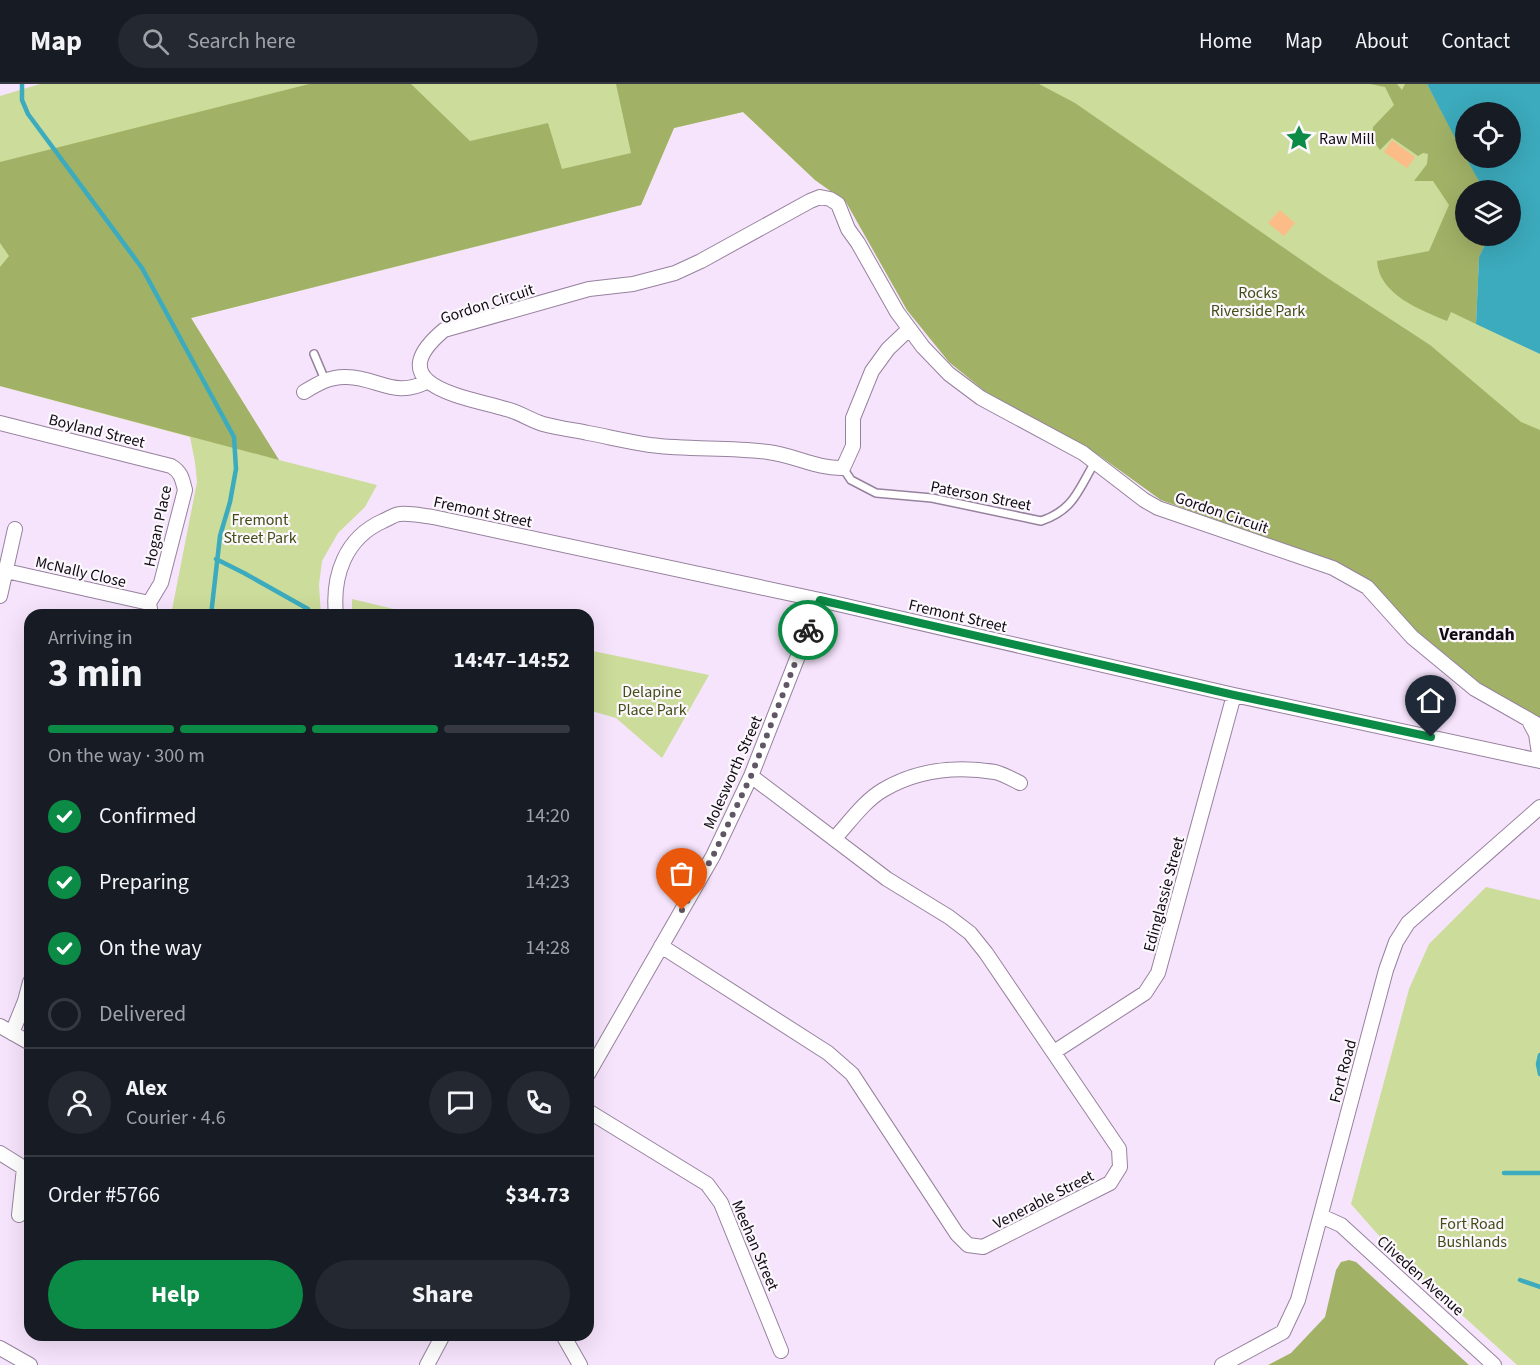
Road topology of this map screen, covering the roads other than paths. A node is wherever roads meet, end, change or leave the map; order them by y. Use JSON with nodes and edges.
{"nodes":[{"id":1,"x":909,"y":329,"type":"junction"},
{"id":2,"x":314,"y":354,"type":"dead end"},
{"id":3,"x":325,"y":380,"type":"junction"},
{"id":4,"x":428,"y":381,"type":"junction"},
{"id":5,"x":304,"y":392,"type":"dead end"},
{"id":6,"x":0,"y":423,"type":"edge"},
{"id":7,"x":1095,"y":462,"type":"junction"},
{"id":8,"x":843,"y":468,"type":"junction"},
{"id":9,"x":182,"y":476,"type":"joint"},
{"id":10,"x":15,"y":529,"type":"dead end"},
{"id":11,"x":6,"y":571,"type":"junction"},
{"id":12,"x":0,"y":596,"type":"edge"},
{"id":13,"x":820,"y":600,"type":"junction"},
{"id":14,"x":150,"y":609,"type":"edge"},
{"id":15,"x":335,"y":609,"type":"edge"},
{"id":16,"x":1234,"y":695,"type":"junction"},
{"id":17,"x":1527,"y":718,"type":"junction"},
{"id":18,"x":1540,"y":726,"type":"edge"},
{"id":19,"x":1540,"y":760,"type":"edge"},
{"id":20,"x":751,"y":776,"type":"junction"},
{"id":21,"x":1020,"y":783,"type":"dead end"},
{"id":22,"x":1540,"y":807,"type":"edge"},
{"id":23,"x":834,"y":839,"type":"junction"},
{"id":24,"x":661,"y":946,"type":"junction"},
{"id":25,"x":24,"y":1002,"type":"edge"},
{"id":26,"x":6,"y":1029,"type":"edge"},
{"id":27,"x":24,"y":1040,"type":"edge"},
{"id":28,"x":1054,"y":1052,"type":"junction"},
{"id":29,"x":594,"y":1063,"type":"edge"},
{"id":30,"x":594,"y":1115,"type":"edge"},
{"id":31,"x":0,"y":1154,"type":"edge"},
{"id":32,"x":19,"y":1215,"type":"dead end"},
{"id":33,"x":1321,"y":1216,"type":"junction"},
{"id":34,"x":440,"y":1341,"type":"edge"},
{"id":35,"x":566,"y":1341,"type":"edge"},
{"id":36,"x":0,"y":1348,"type":"edge"},
{"id":37,"x":781,"y":1351,"type":"dead end"},
{"id":38,"x":30,"y":1365,"type":"edge"},
{"id":39,"x":427,"y":1365,"type":"edge"},
{"id":40,"x":580,"y":1365,"type":"edge"},
{"id":41,"x":1222,"y":1365,"type":"edge"},
{"id":42,"x":1494,"y":1365,"type":"edge"}],
"edges":[{"from":1,"to":4,"type":"street","name":"Gordon Circuit"},
{"from":1,"to":7,"type":"street","name":"Gordon Circuit"},
{"from":1,"to":8,"type":"street"},
{"from":2,"to":3,"type":"lane"},
{"from":3,"to":4,"type":"street"},
{"from":3,"to":5,"type":"street"},
{"from":4,"to":8,"type":"street"},
{"from":6,"to":9,"type":"street","name":"Boyland Street"},
{"from":7,"to":8,"type":"lane","name":"Paterson Street"},
{"from":7,"to":17,"type":"street","name":"Gordon Circuit"},
{"from":9,"to":14,"type":"street","name":"Hogan Place"},
{"from":10,"to":11,"type":"street"},
{"from":11,"to":12,"type":"street"},
{"from":11,"to":14,"type":"street","name":"McNally Close"},
{"from":13,"to":15,"type":"street","name":"Fremont Street"},
{"from":13,"to":16,"type":"street","name":"Fremont Street"},
{"from":13,"to":20,"type":"street","name":"Molesworth Street"},
{"from":16,"to":19,"type":"street","name":"Fremont Street"},
{"from":16,"to":28,"type":"street","name":"Edinglassie Street"},
{"from":17,"to":18,"type":"street","name":"Gordon Circuit"},
{"from":17,"to":19,"type":"street"},
{"from":20,"to":23,"type":"street","name":"Venerable Street"},
{"from":20,"to":24,"type":"street","name":"Molesworth Street"},
{"from":21,"to":23,"type":"street"},
{"from":22,"to":33,"type":"street","name":"Fort Road"},
{"from":23,"to":28,"type":"street","name":"Venerable Street"},
{"from":24,"to":28,"type":"street","name":"Venerable Street"},
{"from":24,"to":29,"type":"street","name":"Molesworth Street"},
{"from":25,"to":26,"type":"street"},
{"from":26,"to":27,"type":"street"},
{"from":30,"to":37,"type":"street","name":"Meehan Street"},
{"from":31,"to":32,"type":"street"},
{"from":33,"to":41,"type":"street","name":"Fort Road"},
{"from":33,"to":42,"type":"street","name":"Cliveden Avenue"},
{"from":34,"to":39,"type":"street"},
{"from":35,"to":40,"type":"street"},
{"from":36,"to":38,"type":"street"}]}
